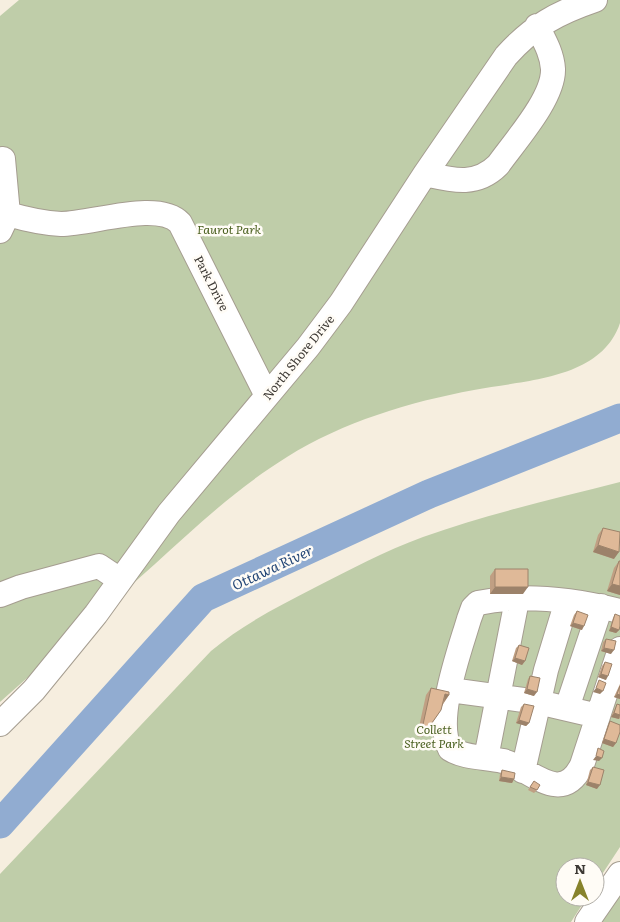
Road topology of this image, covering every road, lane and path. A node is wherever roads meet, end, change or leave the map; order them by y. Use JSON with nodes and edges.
{"nodes":[{"id":1,"x":595,"y":0,"type":"edge"},
{"id":2,"x":537,"y":26,"type":"junction"},
{"id":3,"x":2,"y":159,"type":"dead end"},
{"id":4,"x":425,"y":174,"type":"junction"},
{"id":5,"x":4,"y":222,"type":"edge"},
{"id":6,"x":267,"y":396,"type":"junction"},
{"id":7,"x":120,"y":580,"type":"junction"},
{"id":8,"x":0,"y":595,"type":"edge"},
{"id":9,"x":517,"y":600,"type":"junction"},
{"id":10,"x":566,"y":601,"type":"junction"},
{"id":11,"x":611,"y":609,"type":"edge"},
{"id":12,"x":620,"y":649,"type":"edge"},
{"id":13,"x":450,"y":690,"type":"junction"},
{"id":14,"x":498,"y":696,"type":"junction"},
{"id":15,"x":538,"y":702,"type":"junction"},
{"id":16,"x":566,"y":708,"type":"junction"},
{"id":17,"x":598,"y":716,"type":"junction"},
{"id":18,"x":0,"y":724,"type":"edge"},
{"id":19,"x":486,"y":758,"type":"junction"},
{"id":20,"x":523,"y":771,"type":"junction"},
{"id":21,"x":620,"y":874,"type":"edge"},
{"id":22,"x":586,"y":922,"type":"edge"}],
"edges":[{"from":1,"to":2,"type":"street","name":"North Shore Drive"},
{"from":2,"to":4,"type":"street","name":"North Shore Drive"},
{"from":2,"to":4,"type":"street"},
{"from":3,"to":5,"type":"street","name":"Park Drive"},
{"from":4,"to":6,"type":"street","name":"North Shore Drive"},
{"from":5,"to":6,"type":"street","name":"Park Drive"},
{"from":6,"to":7,"type":"street","name":"North Shore Drive"},
{"from":7,"to":8,"type":"street"},
{"from":7,"to":18,"type":"street","name":"North Shore Drive"},
{"from":9,"to":10,"type":"street"},
{"from":9,"to":13,"type":"street"},
{"from":9,"to":14,"type":"street"},
{"from":10,"to":11,"type":"street"},
{"from":10,"to":15,"type":"street"},
{"from":11,"to":16,"type":"street"},
{"from":12,"to":17,"type":"street"},
{"from":13,"to":14,"type":"street"},
{"from":13,"to":19,"type":"street"},
{"from":14,"to":15,"type":"street"},
{"from":14,"to":19,"type":"street"},
{"from":15,"to":16,"type":"street"},
{"from":15,"to":20,"type":"street"},
{"from":16,"to":17,"type":"street"},
{"from":17,"to":20,"type":"street"},
{"from":19,"to":20,"type":"street"},
{"from":21,"to":22,"type":"street"}]}
